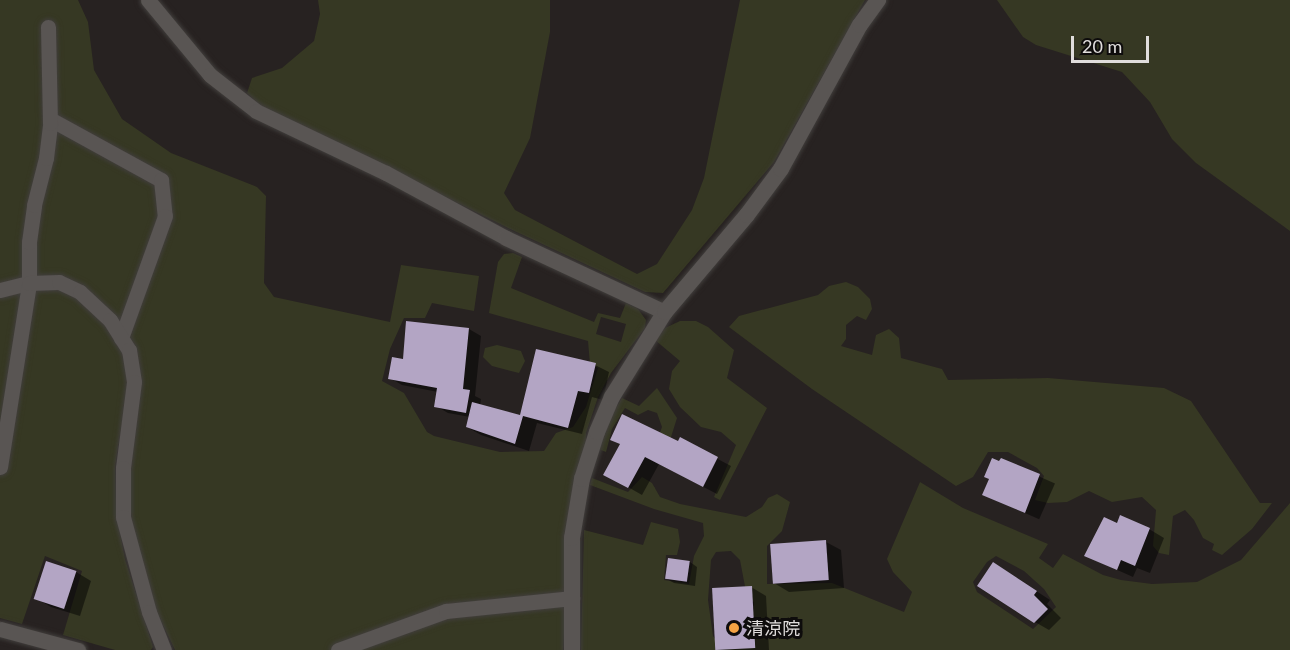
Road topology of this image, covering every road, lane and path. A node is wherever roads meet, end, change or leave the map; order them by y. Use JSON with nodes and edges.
{"nodes":[{"id":1,"x":148,"y":0,"type":"edge"},
{"id":2,"x":878,"y":0,"type":"edge"},
{"id":3,"x":48,"y":27,"type":"dead end"},
{"id":4,"x":50,"y":119,"type":"junction"},
{"id":5,"x":29,"y":283,"type":"junction"},
{"id":6,"x":0,"y":290,"type":"edge"},
{"id":7,"x":665,"y":312,"type":"junction"},
{"id":8,"x":121,"y":338,"type":"junction"},
{"id":9,"x":0,"y":467,"type":"edge"},
{"id":10,"x":572,"y":598,"type":"junction"},
{"id":11,"x":0,"y":629,"type":"edge"},
{"id":12,"x":78,"y":650,"type":"edge"},
{"id":13,"x":165,"y":650,"type":"edge"},
{"id":14,"x":338,"y":650,"type":"edge"},
{"id":15,"x":572,"y":650,"type":"edge"}],
"edges":[{"from":1,"to":7,"type":"lane"},
{"from":2,"to":7,"type":"street"},
{"from":3,"to":4,"type":"lane"},
{"from":4,"to":5,"type":"lane"},
{"from":4,"to":8,"type":"lane"},
{"from":5,"to":6,"type":"lane"},
{"from":5,"to":8,"type":"lane"},
{"from":5,"to":9,"type":"lane"},
{"from":7,"to":10,"type":"street"},
{"from":8,"to":13,"type":"lane"},
{"from":10,"to":14,"type":"lane"},
{"from":10,"to":15,"type":"street"},
{"from":11,"to":12,"type":"lane"}]}
